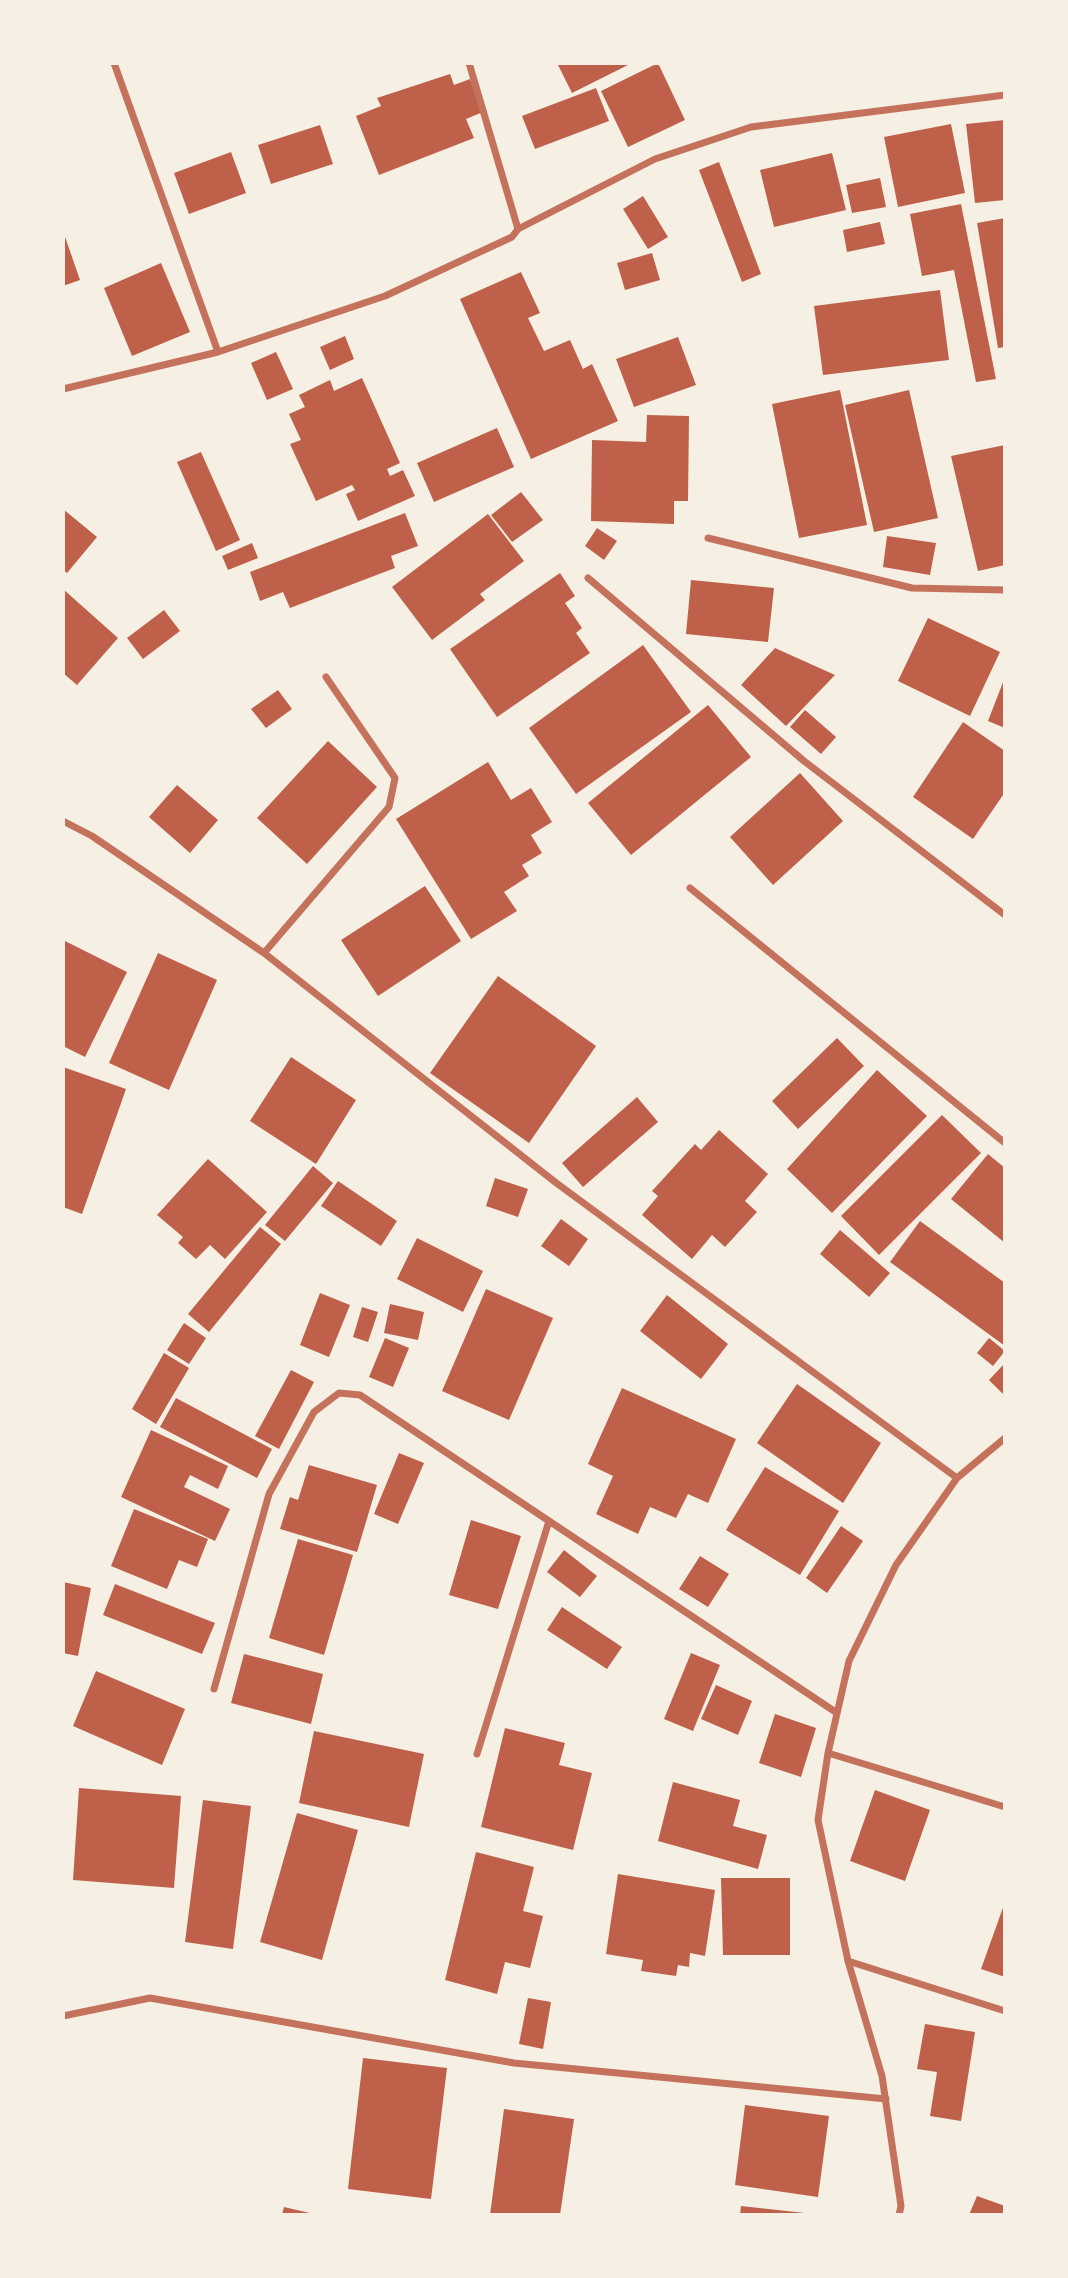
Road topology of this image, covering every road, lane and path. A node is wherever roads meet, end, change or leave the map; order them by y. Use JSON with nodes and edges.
{"nodes":[{"id":1,"x":114,"y":63,"type":"edge"},
{"id":2,"x":469,"y":63,"type":"edge"},
{"id":3,"x":1005,"y":95,"type":"edge"},
{"id":4,"x":518,"y":229,"type":"junction"},
{"id":5,"x":218,"y":352,"type":"junction"},
{"id":6,"x":63,"y":389,"type":"edge"},
{"id":7,"x":708,"y":538,"type":"dead end"},
{"id":8,"x":588,"y":578,"type":"dead end"},
{"id":9,"x":1005,"y":590,"type":"edge"},
{"id":10,"x":326,"y":677,"type":"dead end"},
{"id":11,"x":63,"y":821,"type":"edge"},
{"id":12,"x":690,"y":888,"type":"dead end"},
{"id":13,"x":1005,"y":915,"type":"edge"},
{"id":14,"x":264,"y":953,"type":"junction"},
{"id":15,"x":1005,"y":1143,"type":"edge"},
{"id":16,"x":1005,"y":1438,"type":"edge"},
{"id":17,"x":957,"y":1478,"type":"junction"},
{"id":18,"x":549,"y":1521,"type":"junction"},
{"id":19,"x":214,"y":1689,"type":"dead end"},
{"id":20,"x":837,"y":1713,"type":"junction"},
{"id":21,"x":828,"y":1753,"type":"junction"},
{"id":22,"x":477,"y":1754,"type":"dead end"},
{"id":23,"x":1005,"y":1807,"type":"edge"},
{"id":24,"x":848,"y":1961,"type":"junction"},
{"id":25,"x":1005,"y":2011,"type":"edge"},
{"id":26,"x":63,"y":2015,"type":"edge"},
{"id":27,"x":886,"y":2099,"type":"junction"},
{"id":28,"x":899,"y":2215,"type":"edge"}],
"edges":[{"from":1,"to":5,"type":"street"},
{"from":2,"to":4,"type":"street"},
{"from":3,"to":4,"type":"street"},
{"from":4,"to":5,"type":"street"},
{"from":5,"to":6,"type":"street"},
{"from":7,"to":9,"type":"street"},
{"from":8,"to":13,"type":"street"},
{"from":10,"to":14,"type":"street"},
{"from":11,"to":14,"type":"street"},
{"from":12,"to":15,"type":"street"},
{"from":14,"to":17,"type":"street"},
{"from":16,"to":17,"type":"street"},
{"from":17,"to":20,"type":"street"},
{"from":18,"to":19,"type":"street"},
{"from":18,"to":20,"type":"street"},
{"from":18,"to":22,"type":"street"},
{"from":20,"to":21,"type":"street"},
{"from":21,"to":23,"type":"street"},
{"from":21,"to":24,"type":"street"},
{"from":24,"to":25,"type":"street"},
{"from":24,"to":27,"type":"street"},
{"from":26,"to":27,"type":"street"},
{"from":27,"to":28,"type":"street"}]}
